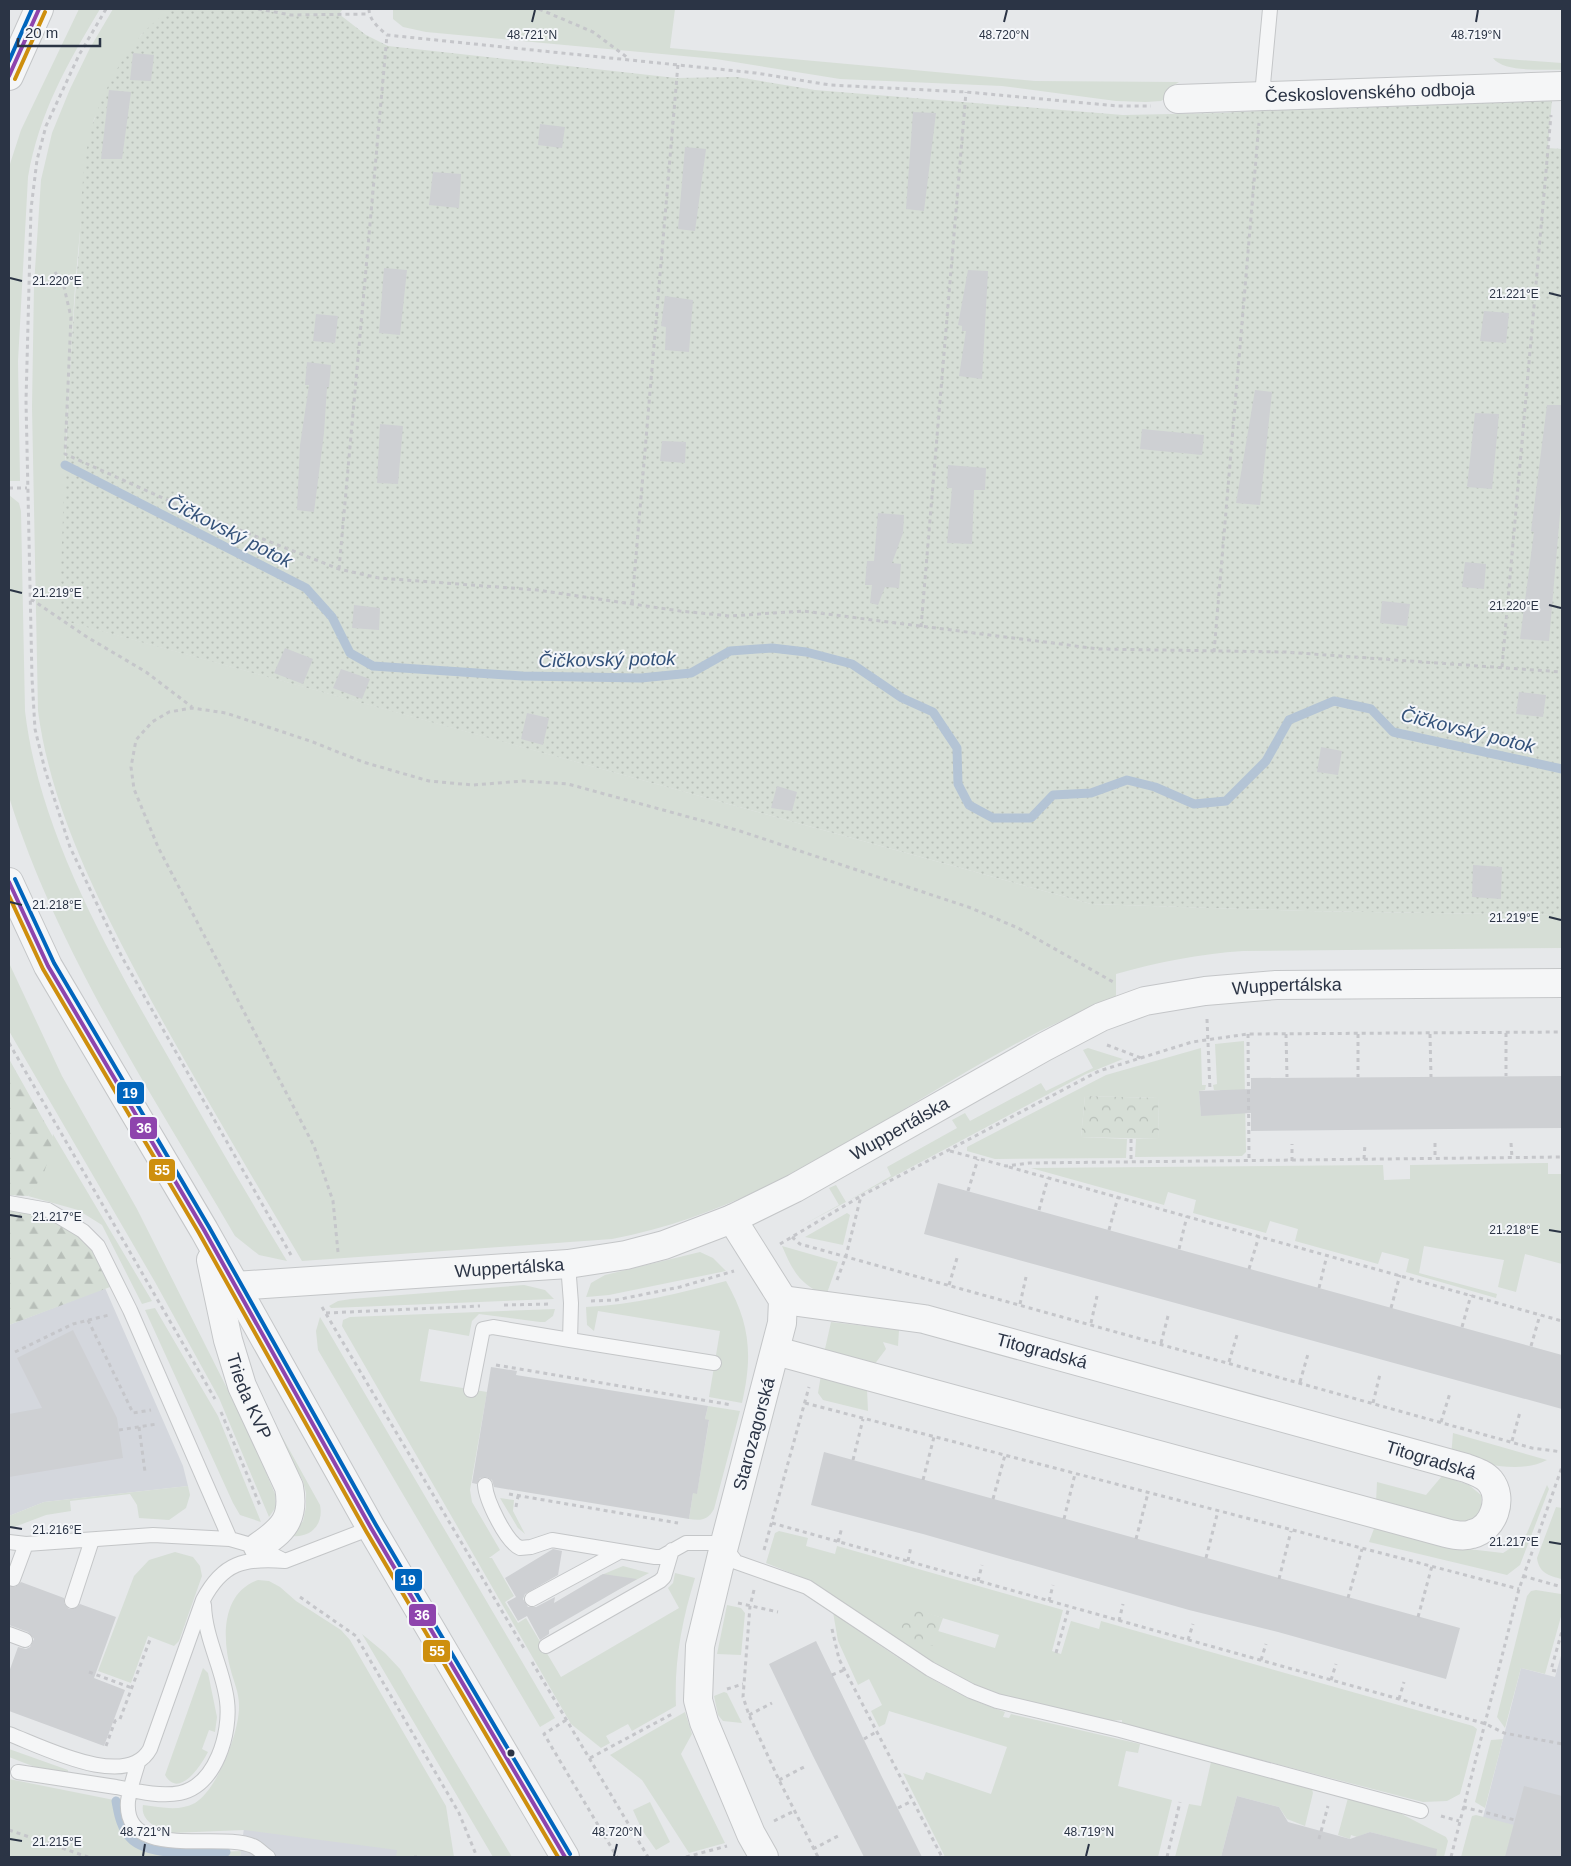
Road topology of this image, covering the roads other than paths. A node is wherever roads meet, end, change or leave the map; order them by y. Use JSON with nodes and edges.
{"nodes":[{"id":1,"x":39,"y":9,"type":"edge"},
{"id":2,"x":1270,"y":9,"type":"edge"},
{"id":3,"x":9,"y":76,"type":"edge"},
{"id":4,"x":1558,"y":86,"type":"edge"},
{"id":5,"x":1262,"y":95,"type":"junction"},
{"id":6,"x":1178,"y":99,"type":"road end"},
{"id":7,"x":9,"y":882,"type":"edge"},
{"id":8,"x":1562,"y":983,"type":"edge"},
{"id":9,"x":9,"y":1203,"type":"edge"},
{"id":10,"x":732,"y":1219,"type":"junction"},
{"id":11,"x":204,"y":1230,"type":"junction"},
{"id":12,"x":568,"y":1264,"type":"junction"},
{"id":13,"x":235,"y":1286,"type":"junction"},
{"id":14,"x":783,"y":1300,"type":"junction"},
{"id":15,"x":570,"y":1340,"type":"junction"},
{"id":16,"x":776,"y":1351,"type":"junction"},
{"id":17,"x":714,"y":1364,"type":"dead end"},
{"id":18,"x":471,"y":1390,"type":"dead end"},
{"id":19,"x":485,"y":1486,"type":"dead end"},
{"id":20,"x":371,"y":1528,"type":"junction"},
{"id":21,"x":230,"y":1539,"type":"junction"},
{"id":22,"x":92,"y":1540,"type":"junction"},
{"id":23,"x":9,"y":1542,"type":"edge"},
{"id":24,"x":26,"y":1544,"type":"junction"},
{"id":25,"x":724,"y":1546,"type":"junction"},
{"id":26,"x":258,"y":1547,"type":"junction"},
{"id":27,"x":672,"y":1550,"type":"junction"},
{"id":28,"x":619,"y":1552,"type":"junction"},
{"id":29,"x":284,"y":1561,"type":"junction"},
{"id":30,"x":13,"y":1579,"type":"dead end"},
{"id":31,"x":72,"y":1600,"type":"dead end"},
{"id":32,"x":203,"y":1600,"type":"junction"},
{"id":33,"x":532,"y":1600,"type":"dead end"},
{"id":34,"x":9,"y":1634,"type":"edge"},
{"id":35,"x":25,"y":1640,"type":"dead end"},
{"id":36,"x":546,"y":1646,"type":"dead end"},
{"id":37,"x":9,"y":1734,"type":"edge"},
{"id":38,"x":138,"y":1764,"type":"junction"},
{"id":39,"x":18,"y":1772,"type":"dead end"},
{"id":40,"x":130,"y":1790,"type":"junction"},
{"id":41,"x":1421,"y":1811,"type":"dead end"},
{"id":42,"x":268,"y":1857,"type":"edge"},
{"id":43,"x":565,"y":1857,"type":"edge"},
{"id":44,"x":764,"y":1857,"type":"edge"}],
"edges":[{"from":1,"to":3,"type":"street"},
{"from":2,"to":5,"type":"lane"},
{"from":4,"to":5,"type":"street","name":"Československého odboja"},
{"from":5,"to":6,"type":"street","name":"Československého odboja"},
{"from":7,"to":11,"type":"street","name":"Trieda KVP"},
{"from":8,"to":10,"type":"street","name":"Wuppertálska"},
{"from":9,"to":21,"type":"lane"},
{"from":10,"to":12,"type":"street","name":"Wuppertálska"},
{"from":10,"to":14,"type":"street"},
{"from":11,"to":13,"type":"street","name":"Trieda KVP"},
{"from":11,"to":26,"type":"street","name":"Trieda KVP"},
{"from":12,"to":13,"type":"street","name":"Wuppertálska"},
{"from":12,"to":15,"type":"lane"},
{"from":13,"to":20,"type":"street","name":"Trieda KVP"},
{"from":14,"to":16,"type":"street","name":"Starozagorská"},
{"from":14,"to":16,"type":"street","name":"Titogradská"},
{"from":15,"to":17,"type":"lane"},
{"from":15,"to":18,"type":"lane"},
{"from":16,"to":25,"type":"street","name":"Starozagorská"},
{"from":19,"to":28,"type":"lane"},
{"from":20,"to":29,"type":"lane"},
{"from":20,"to":43,"type":"street","name":"Trieda KVP"},
{"from":21,"to":22,"type":"lane"},
{"from":21,"to":26,"type":"lane"},
{"from":22,"to":24,"type":"lane"},
{"from":22,"to":31,"type":"lane"},
{"from":23,"to":24,"type":"lane"},
{"from":24,"to":30,"type":"lane"},
{"from":25,"to":27,"type":"lane"},
{"from":25,"to":41,"type":"lane"},
{"from":25,"to":44,"type":"street","name":"Starozagorská"},
{"from":26,"to":29,"type":"lane"},
{"from":27,"to":28,"type":"lane"},
{"from":27,"to":36,"type":"lane"},
{"from":28,"to":33,"type":"lane"},
{"from":29,"to":32,"type":"lane"},
{"from":32,"to":38,"type":"lane"},
{"from":32,"to":40,"type":"lane"},
{"from":34,"to":35,"type":"lane"},
{"from":37,"to":38,"type":"lane"},
{"from":38,"to":40,"type":"lane"},
{"from":39,"to":40,"type":"lane"},
{"from":40,"to":42,"type":"lane"}]}
